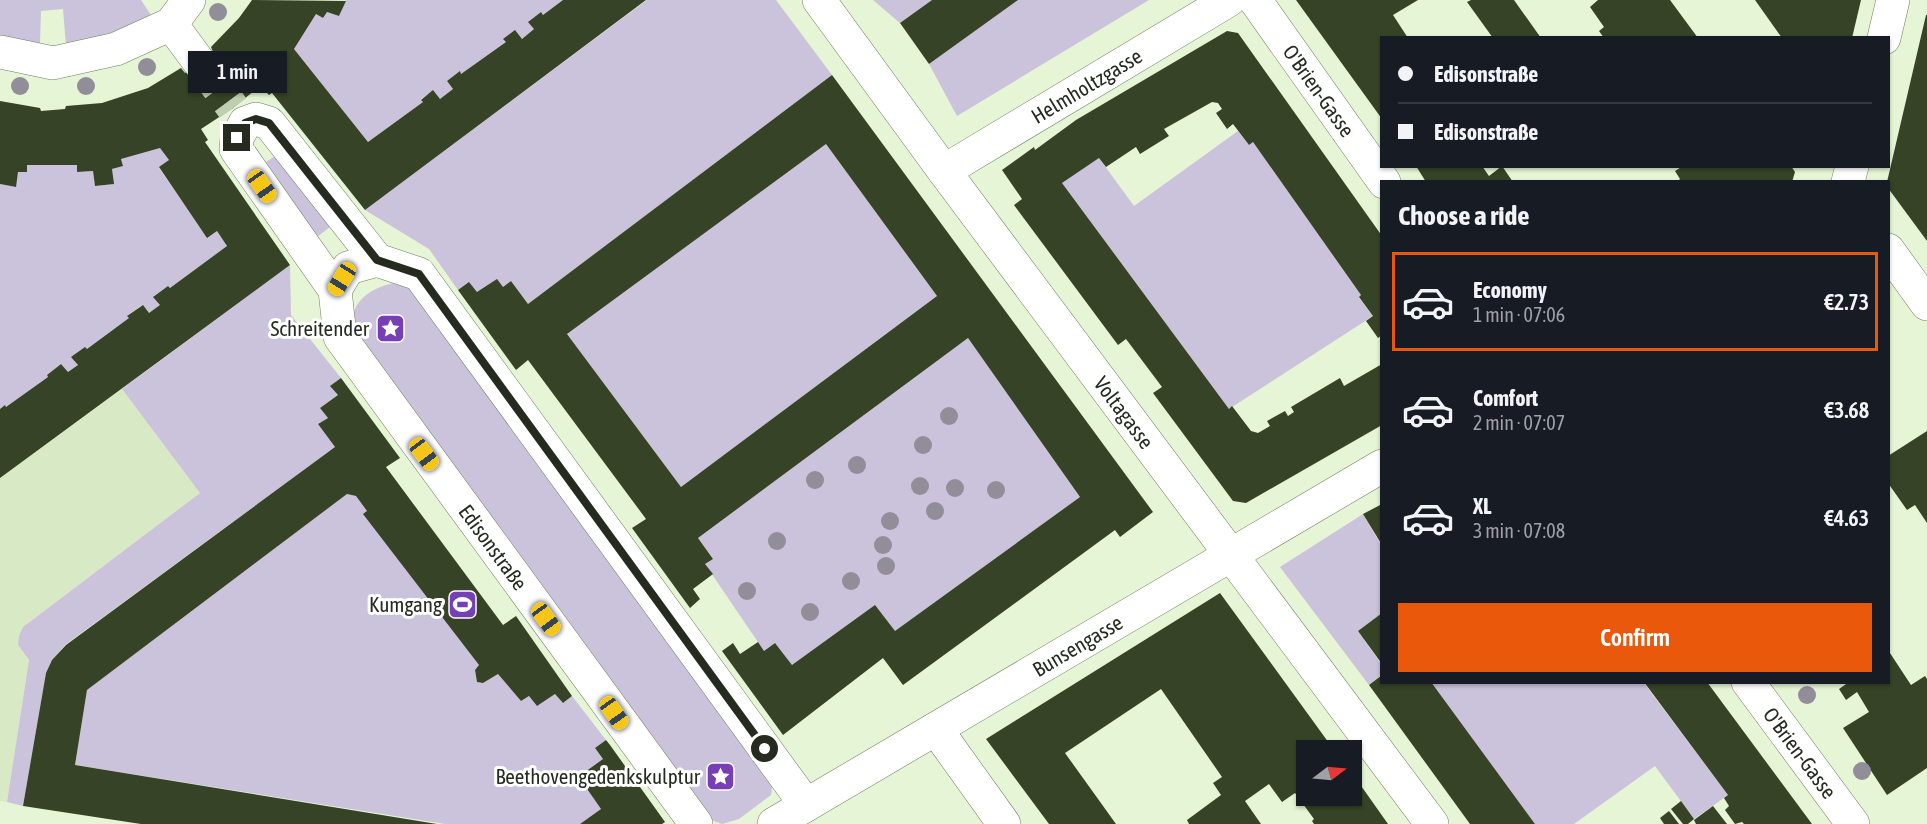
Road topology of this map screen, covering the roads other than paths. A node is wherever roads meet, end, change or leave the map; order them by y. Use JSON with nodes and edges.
{"nodes":[{"id":1,"x":819,"y":0,"type":"edge"},
{"id":2,"x":1229,"y":0,"type":"edge"},
{"id":3,"x":1255,"y":0,"type":"edge"},
{"id":4,"x":1893,"y":0,"type":"edge"},
{"id":5,"x":180,"y":12,"type":"edge"},
{"id":6,"x":1884,"y":36,"type":"edge"},
{"id":7,"x":0,"y":52,"type":"edge"},
{"id":8,"x":199,"y":62,"type":"tunnel mouth"},
{"id":9,"x":944,"y":171,"type":"junction"},
{"id":10,"x":1382,"y":180,"type":"edge"},
{"id":11,"x":1890,"y":253,"type":"edge"},
{"id":12,"x":377,"y":260,"type":"junction"},
{"id":13,"x":335,"y":290,"type":"junction"},
{"id":14,"x":1927,"y":304,"type":"edge"},
{"id":15,"x":1380,"y":467,"type":"edge"},
{"id":16,"x":1232,"y":554,"type":"junction"},
{"id":17,"x":1749,"y":684,"type":"edge"},
{"id":18,"x":936,"y":729,"type":"junction"},
{"id":19,"x":806,"y":805,"type":"junction"},
{"id":20,"x":696,"y":824,"type":"edge"},
{"id":21,"x":774,"y":824,"type":"edge"},
{"id":22,"x":1004,"y":824,"type":"edge"},
{"id":23,"x":1432,"y":824,"type":"edge"},
{"id":24,"x":1853,"y":824,"type":"edge"}],
"edges":[{"from":1,"to":9,"type":"street","name":"Voltagasse"},
{"from":2,"to":9,"type":"street","name":"Helmholtzgasse"},
{"from":3,"to":10,"type":"street","name":"O'Brien-Gasse"},
{"from":4,"to":6,"type":"street"},
{"from":5,"to":7,"type":"street"},
{"from":5,"to":8,"type":"street"},
{"from":9,"to":16,"type":"street","name":"Voltagasse"},
{"from":11,"to":14,"type":"street"},
{"from":12,"to":13,"type":"street"},
{"from":12,"to":13,"type":"street","name":"Edisonstraße"},
{"from":12,"to":19,"type":"street"},
{"from":13,"to":20,"type":"street","name":"Edisonstraße"},
{"from":15,"to":16,"type":"street","name":"Bunsengasse"},
{"from":16,"to":18,"type":"street","name":"Bunsengasse"},
{"from":16,"to":23,"type":"street","name":"Voltagasse"},
{"from":17,"to":24,"type":"street","name":"O'Brien-Gasse"},
{"from":18,"to":19,"type":"street","name":"Bunsengasse"},
{"from":18,"to":22,"type":"street"},
{"from":19,"to":21,"type":"street","name":"Bunsengasse"}]}
